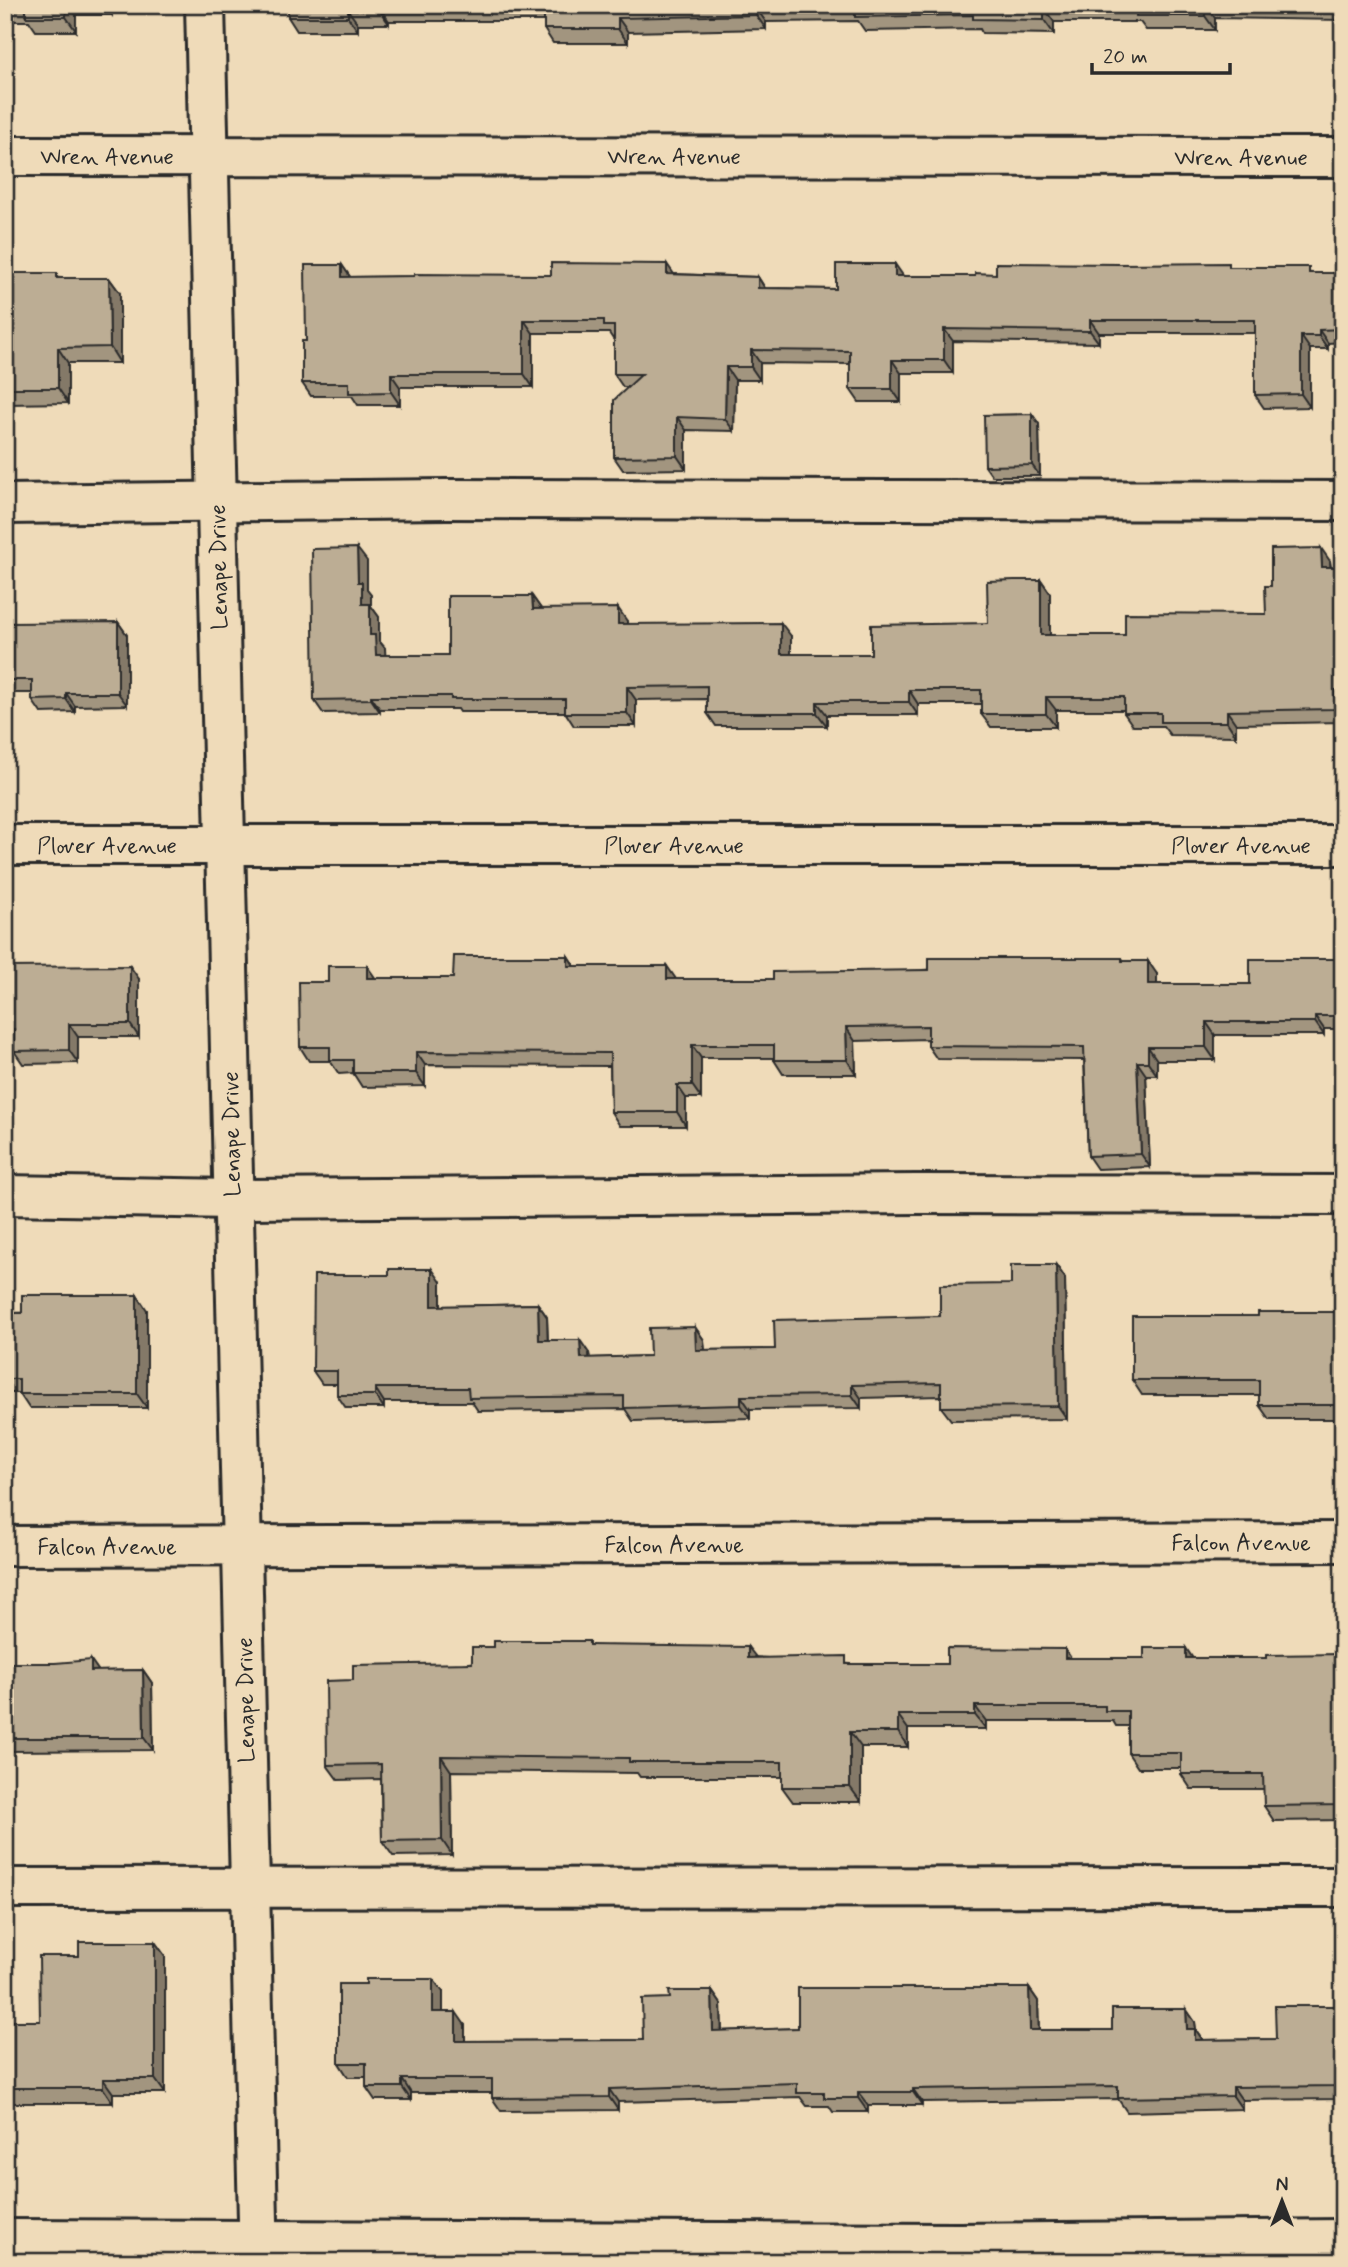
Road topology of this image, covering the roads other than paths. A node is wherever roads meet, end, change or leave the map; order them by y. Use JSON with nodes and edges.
{"nodes":[{"id":1,"x":205,"y":5,"type":"edge"},
{"id":2,"x":5,"y":156,"type":"edge"},
{"id":3,"x":209,"y":156,"type":"junction"},
{"id":4,"x":1343,"y":157,"type":"edge"},
{"id":5,"x":1343,"y":501,"type":"edge"},
{"id":6,"x":217,"y":502,"type":"junction"},
{"id":7,"x":5,"y":504,"type":"edge"},
{"id":8,"x":5,"y":845,"type":"edge"},
{"id":9,"x":1343,"y":845,"type":"edge"},
{"id":10,"x":224,"y":846,"type":"junction"},
{"id":11,"x":5,"y":1195,"type":"edge"},
{"id":12,"x":1343,"y":1195,"type":"edge"},
{"id":13,"x":233,"y":1199,"type":"junction"},
{"id":14,"x":1343,"y":1542,"type":"edge"},
{"id":15,"x":5,"y":1546,"type":"edge"},
{"id":16,"x":241,"y":1546,"type":"junction"},
{"id":17,"x":250,"y":1887,"type":"junction"},
{"id":18,"x":1343,"y":1887,"type":"edge"},
{"id":19,"x":5,"y":1888,"type":"edge"},
{"id":20,"x":5,"y":2239,"type":"edge"},
{"id":21,"x":1343,"y":2239,"type":"edge"},
{"id":22,"x":258,"y":2251,"type":"edge"},
{"id":23,"x":959,"y":2253,"type":"edge"}],
"edges":[{"from":1,"to":3,"type":"street","name":"Lenape Drive"},
{"from":2,"to":3,"type":"street","name":"Wren Avenue"},
{"from":3,"to":4,"type":"street","name":"Wren Avenue"},
{"from":3,"to":6,"type":"street","name":"Lenape Drive"},
{"from":5,"to":6,"type":"street"},
{"from":6,"to":7,"type":"street"},
{"from":6,"to":10,"type":"street","name":"Lenape Drive"},
{"from":8,"to":10,"type":"street","name":"Plover Avenue"},
{"from":9,"to":10,"type":"street","name":"Plover Avenue"},
{"from":10,"to":13,"type":"street","name":"Lenape Drive"},
{"from":11,"to":13,"type":"street"},
{"from":12,"to":13,"type":"street"},
{"from":13,"to":16,"type":"street","name":"Lenape Drive"},
{"from":14,"to":16,"type":"street","name":"Falcon Avenue"},
{"from":15,"to":16,"type":"street","name":"Falcon Avenue"},
{"from":16,"to":17,"type":"street","name":"Lenape Drive"},
{"from":17,"to":18,"type":"street"},
{"from":17,"to":19,"type":"street"},
{"from":17,"to":22,"type":"street","name":"Lenape Drive"},
{"from":20,"to":22,"type":"street"},
{"from":21,"to":23,"type":"street"},
{"from":22,"to":23,"type":"street"}]}
